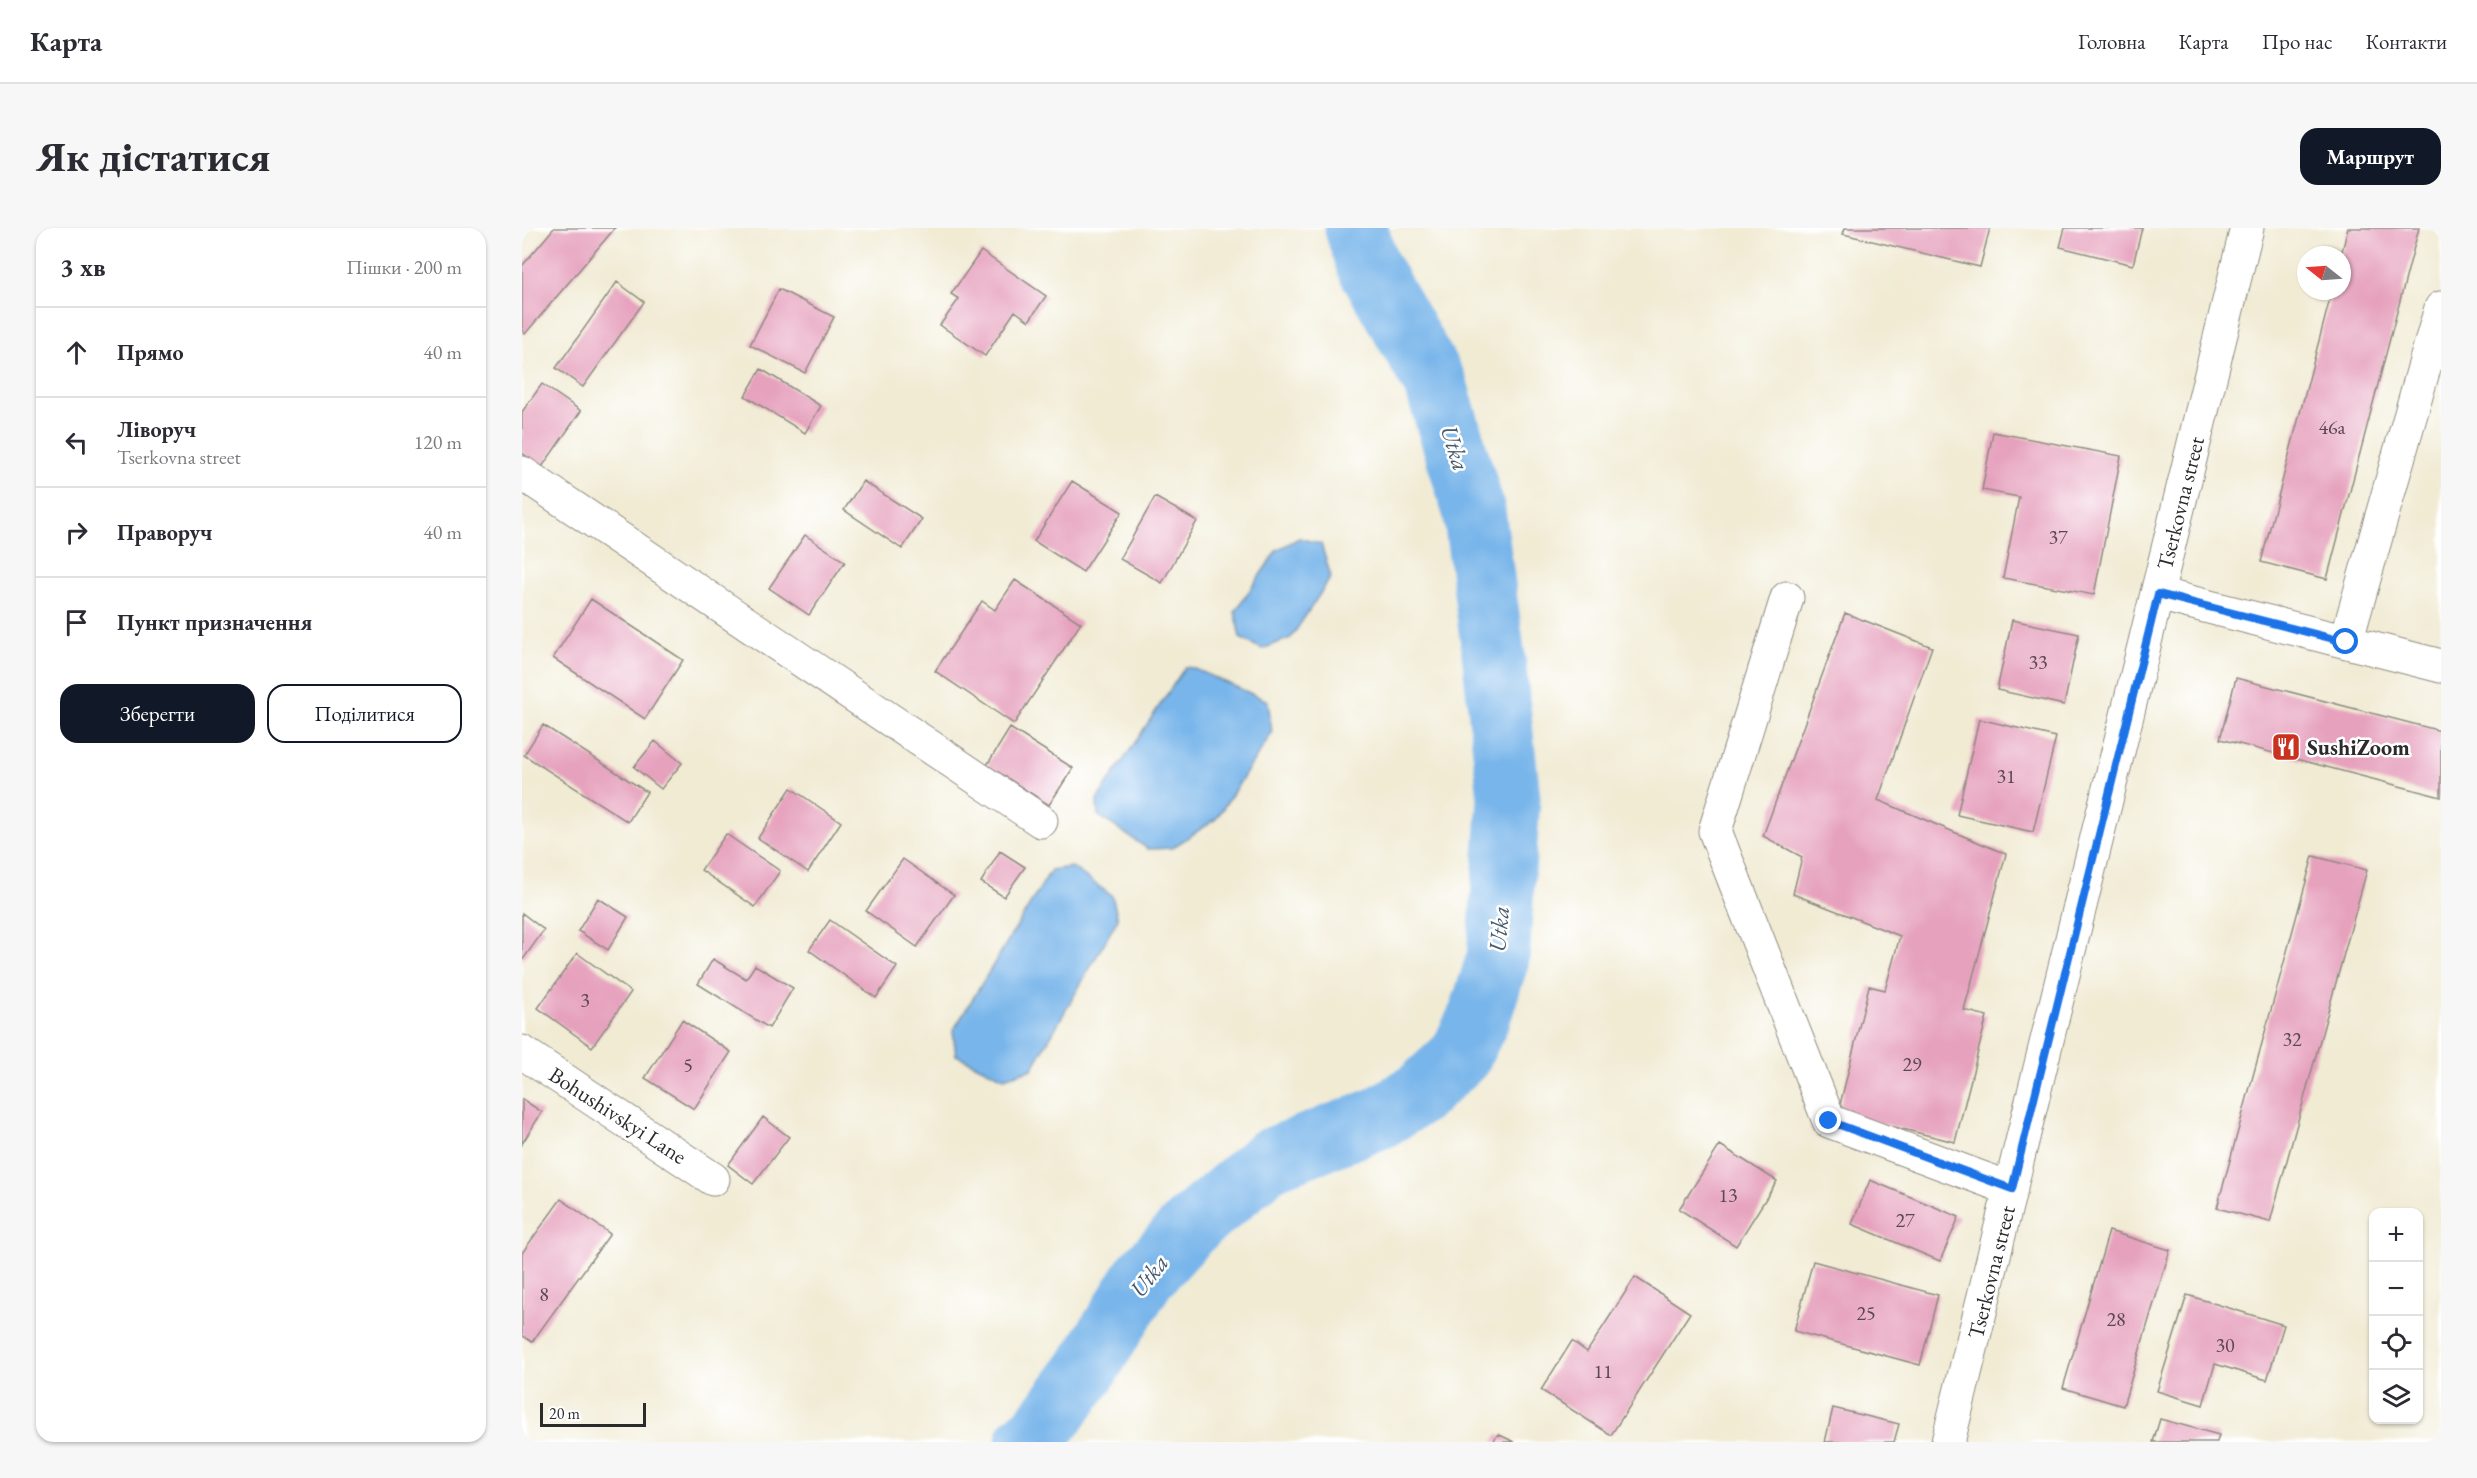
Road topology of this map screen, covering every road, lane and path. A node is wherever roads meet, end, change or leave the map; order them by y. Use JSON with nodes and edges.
{"nodes":[{"id":1,"x":2247,"y":228,"type":"edge"},
{"id":2,"x":2441,"y":308,"type":"edge"},
{"id":3,"x":522,"y":473,"type":"edge"},
{"id":4,"x":2158,"y":594,"type":"junction"},
{"id":5,"x":1787,"y":598,"type":"dead end"},
{"id":6,"x":2346,"y":642,"type":"junction"},
{"id":7,"x":2441,"y":666,"type":"edge"},
{"id":8,"x":1041,"y":820,"type":"dead end"},
{"id":9,"x":522,"y":1052,"type":"edge"},
{"id":10,"x":713,"y":1179,"type":"dead end"},
{"id":11,"x":2012,"y":1189,"type":"junction"},
{"id":12,"x":1948,"y":1442,"type":"edge"}],
"edges":[{"from":1,"to":4,"type":"street","name":"Tserkovna street"},
{"from":2,"to":6,"type":"street"},
{"from":3,"to":8,"type":"street"},
{"from":4,"to":6,"type":"street"},
{"from":4,"to":11,"type":"street","name":"Tserkovna street"},
{"from":5,"to":11,"type":"street"},
{"from":6,"to":7,"type":"street"},
{"from":9,"to":10,"type":"street","name":"Bohushivskyi Lane"},
{"from":11,"to":12,"type":"street","name":"Tserkovna street"}]}
